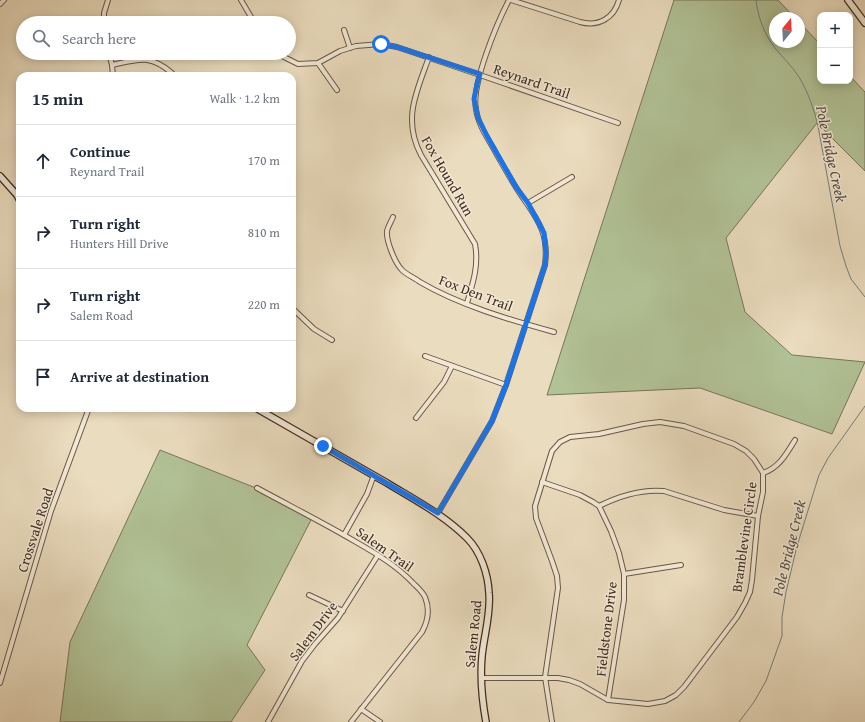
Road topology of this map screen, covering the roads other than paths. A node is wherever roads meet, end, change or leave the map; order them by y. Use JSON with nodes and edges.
{"nodes":[{"id":1,"x":4,"y":0,"type":"edge"},
{"id":2,"x":108,"y":0,"type":"edge"},
{"id":3,"x":241,"y":0,"type":"edge"},
{"id":4,"x":510,"y":0,"type":"edge"},
{"id":5,"x":619,"y":0,"type":"edge"},
{"id":6,"x":848,"y":0,"type":"edge"},
{"id":7,"x":0,"y":4,"type":"edge"},
{"id":8,"x":104,"y":16,"type":"edge"},
{"id":9,"x":250,"y":16,"type":"edge"},
{"id":10,"x":865,"y":23,"type":"edge"},
{"id":11,"x":344,"y":30,"type":"dead end"},
{"id":12,"x":350,"y":48,"type":"junction"},
{"id":13,"x":428,"y":57,"type":"junction"},
{"id":14,"x":111,"y":60,"type":"edge"},
{"id":15,"x":139,"y":60,"type":"edge"},
{"id":16,"x":148,"y":60,"type":"edge"},
{"id":17,"x":290,"y":60,"type":"edge"},
{"id":18,"x":318,"y":63,"type":"junction"},
{"id":19,"x":112,"y":66,"type":"junction"},
{"id":20,"x":113,"y":72,"type":"edge"},
{"id":21,"x":171,"y":72,"type":"edge"},
{"id":22,"x":480,"y":74,"type":"junction"},
{"id":23,"x":337,"y":90,"type":"dead end"},
{"id":24,"x":618,"y":124,"type":"dead end"},
{"id":25,"x":0,"y":176,"type":"edge"},
{"id":26,"x":572,"y":176,"type":"dead end"},
{"id":27,"x":16,"y":194,"type":"edge"},
{"id":28,"x":528,"y":203,"type":"junction"},
{"id":29,"x":393,"y":217,"type":"dead end"},
{"id":30,"x":467,"y":303,"type":"junction"},
{"id":31,"x":296,"y":312,"type":"edge"},
{"id":32,"x":527,"y":324,"type":"junction"},
{"id":33,"x":554,"y":332,"type":"dead end"},
{"id":34,"x":332,"y":340,"type":"dead end"},
{"id":35,"x":425,"y":356,"type":"dead end"},
{"id":36,"x":452,"y":366,"type":"junction"},
{"id":37,"x":506,"y":385,"type":"junction"},
{"id":38,"x":88,"y":412,"type":"edge"},
{"id":39,"x":263,"y":412,"type":"edge"},
{"id":40,"x":416,"y":418,"type":"dead end"},
{"id":41,"x":795,"y":440,"type":"dead end"},
{"id":42,"x":763,"y":473,"type":"junction"},
{"id":43,"x":374,"y":475,"type":"junction"},
{"id":44,"x":542,"y":482,"type":"junction"},
{"id":45,"x":257,"y":488,"type":"dead end"},
{"id":46,"x":598,"y":506,"type":"junction"},
{"id":47,"x":438,"y":513,"type":"junction"},
{"id":48,"x":758,"y":516,"type":"junction"},
{"id":49,"x":344,"y":535,"type":"junction"},
{"id":50,"x":378,"y":555,"type":"junction"},
{"id":51,"x":681,"y":565,"type":"dead end"},
{"id":52,"x":624,"y":574,"type":"junction"},
{"id":53,"x":308,"y":595,"type":"dead end"},
{"id":54,"x":343,"y":611,"type":"junction"},
{"id":55,"x":546,"y":677,"type":"junction"},
{"id":56,"x":481,"y":678,"type":"junction"},
{"id":57,"x":0,"y":683,"type":"edge"},
{"id":58,"x":608,"y":700,"type":"junction"},
{"id":59,"x":361,"y":709,"type":"junction"},
{"id":60,"x":268,"y":722,"type":"edge"},
{"id":61,"x":351,"y":722,"type":"edge"},
{"id":62,"x":380,"y":722,"type":"edge"},
{"id":63,"x":486,"y":722,"type":"edge"},
{"id":64,"x":552,"y":722,"type":"edge"}],
"edges":[{"from":1,"to":7,"type":"street"},
{"from":2,"to":8,"type":"street"},
{"from":3,"to":9,"type":"street"},
{"from":4,"to":5,"type":"street"},
{"from":4,"to":22,"type":"street"},
{"from":6,"to":10,"type":"street"},
{"from":11,"to":12,"type":"street"},
{"from":12,"to":13,"type":"street","name":"Reynard Trail"},
{"from":12,"to":18,"type":"street","name":"Reynard Trail"},
{"from":13,"to":22,"type":"street","name":"Reynard Trail"},
{"from":13,"to":30,"type":"street","name":"Fox Hound Run"},
{"from":14,"to":19,"type":"street"},
{"from":15,"to":19,"type":"street"},
{"from":16,"to":21,"type":"street"},
{"from":17,"to":18,"type":"street","name":"Reynard Trail"},
{"from":18,"to":23,"type":"street"},
{"from":19,"to":20,"type":"street"},
{"from":22,"to":24,"type":"street","name":"Reynard Trail"},
{"from":22,"to":28,"type":"street"},
{"from":25,"to":27,"type":"street"},
{"from":26,"to":28,"type":"street"},
{"from":28,"to":32,"type":"street"},
{"from":29,"to":30,"type":"street","name":"Fox Den Trail"},
{"from":30,"to":32,"type":"street","name":"Fox Den Trail"},
{"from":31,"to":34,"type":"street"},
{"from":32,"to":33,"type":"street","name":"Fox Den Trail"},
{"from":32,"to":37,"type":"street"},
{"from":35,"to":36,"type":"street"},
{"from":36,"to":37,"type":"street"},
{"from":36,"to":40,"type":"street"},
{"from":37,"to":47,"type":"street"},
{"from":38,"to":57,"type":"street","name":"Crossvale Road"},
{"from":39,"to":43,"type":"street","name":"Salem Road"},
{"from":41,"to":42,"type":"street"},
{"from":42,"to":44,"type":"street","name":"Bramblevine Circle"},
{"from":42,"to":48,"type":"street","name":"Bramblevine Circle"},
{"from":43,"to":47,"type":"street","name":"Salem Road"},
{"from":43,"to":49,"type":"street"},
{"from":44,"to":46,"type":"street"},
{"from":44,"to":55,"type":"street","name":"Bramblevine Circle"},
{"from":45,"to":49,"type":"street","name":"Salem Trail"},
{"from":46,"to":48,"type":"street"},
{"from":46,"to":52,"type":"street","name":"Fieldstone Drive"},
{"from":47,"to":56,"type":"street","name":"Salem Road"},
{"from":48,"to":58,"type":"street","name":"Bramblevine Circle"},
{"from":49,"to":50,"type":"street","name":"Salem Trail"},
{"from":50,"to":54,"type":"street","name":"Salem Drive"},
{"from":50,"to":59,"type":"street","name":"Salem Trail"},
{"from":51,"to":52,"type":"street"},
{"from":52,"to":58,"type":"street","name":"Fieldstone Drive"},
{"from":53,"to":54,"type":"street"},
{"from":54,"to":60,"type":"street","name":"Salem Drive"},
{"from":55,"to":56,"type":"street","name":"Bramblevine Circle"},
{"from":55,"to":58,"type":"street","name":"Bramblevine Circle"},
{"from":55,"to":64,"type":"street","name":"Bramblevine Circle"},
{"from":56,"to":63,"type":"street","name":"Salem Road"},
{"from":59,"to":61,"type":"street","name":"Salem Trail"},
{"from":59,"to":62,"type":"street"}]}
